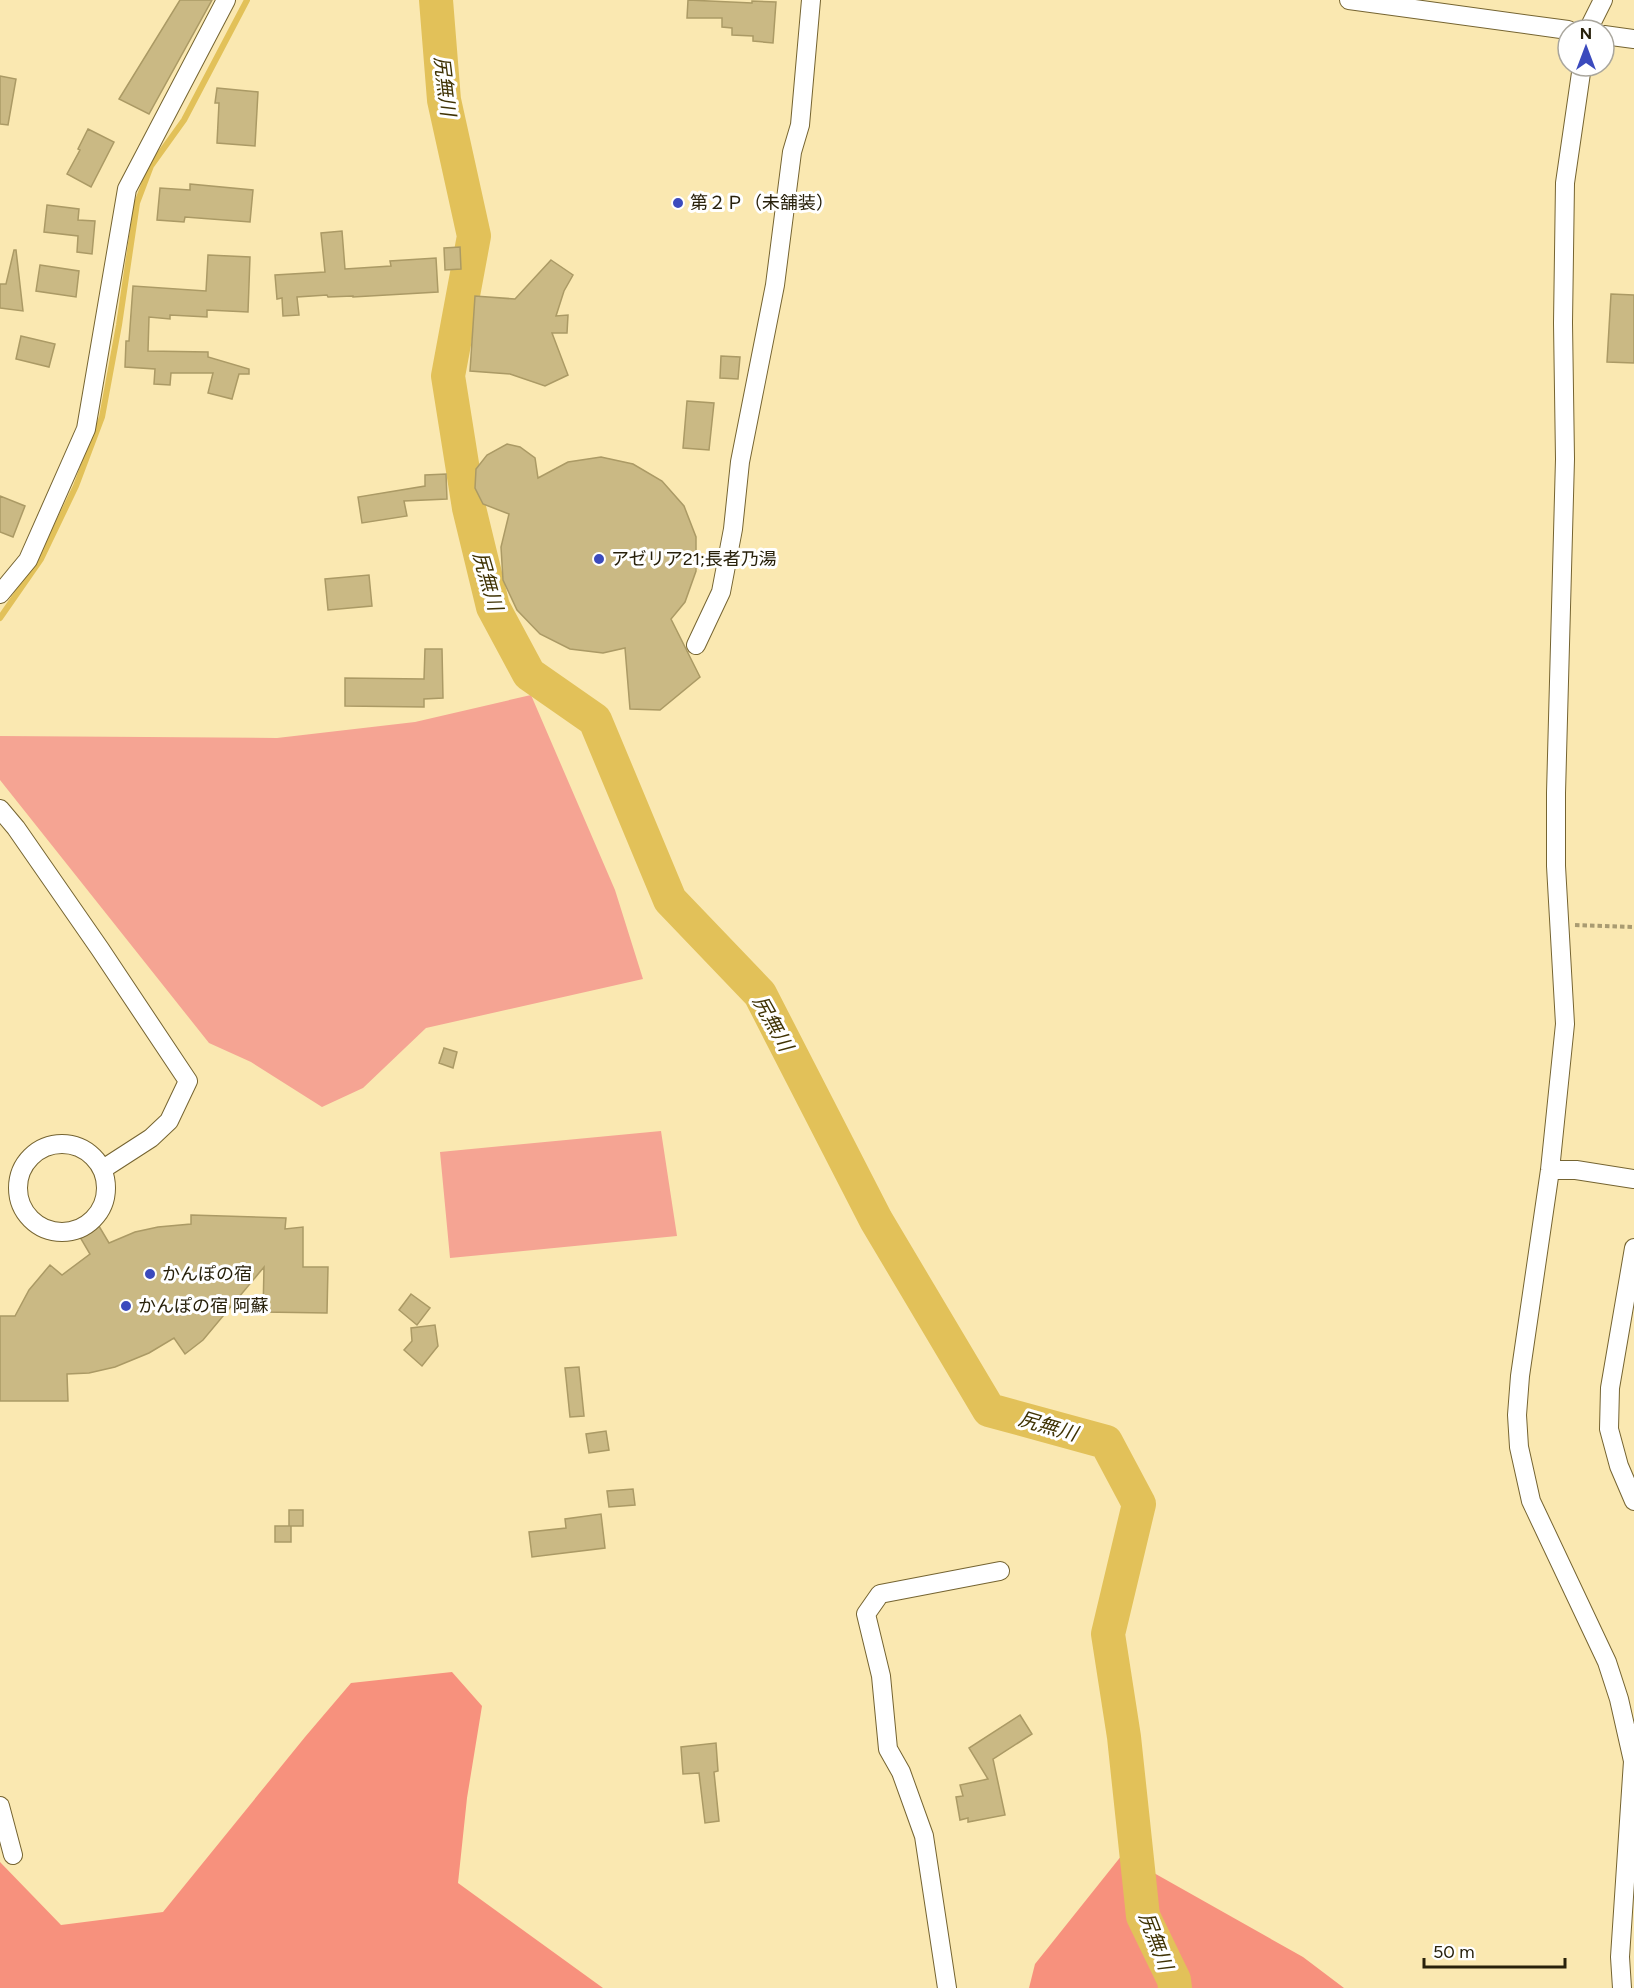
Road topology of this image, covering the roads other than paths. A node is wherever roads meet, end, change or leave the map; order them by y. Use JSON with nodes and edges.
{"nodes":[{"id":1,"x":226,"y":0,"type":"edge"},
{"id":2,"x":811,"y":0,"type":"edge"},
{"id":3,"x":1349,"y":0,"type":"edge"},
{"id":4,"x":1603,"y":0,"type":"edge"},
{"id":5,"x":1594,"y":18,"type":"edge"},
{"id":6,"x":1556,"y":28,"type":"edge"},
{"id":7,"x":1616,"y":37,"type":"edge"},
{"id":8,"x":1634,"y":39,"type":"edge"},
{"id":9,"x":1580,"y":78,"type":"edge"},
{"id":10,"x":0,"y":594,"type":"edge"},
{"id":11,"x":696,"y":645,"type":"dead end"},
{"id":12,"x":0,"y":809,"type":"edge"},
{"id":13,"x":8,"y":832,"type":"edge"},
{"id":14,"x":103,"y":1170,"type":"junction"},
{"id":15,"x":1550,"y":1170,"type":"junction"},
{"id":16,"x":1634,"y":1179,"type":"edge"},
{"id":17,"x":1634,"y":1248,"type":"edge"},
{"id":18,"x":1628,"y":1323,"type":"edge"},
{"id":19,"x":1634,"y":1501,"type":"edge"},
{"id":20,"x":1000,"y":1571,"type":"dead end"},
{"id":21,"x":1633,"y":1761,"type":"edge"},
{"id":22,"x":0,"y":1806,"type":"edge"},
{"id":23,"x":13,"y":1855,"type":"dead end"},
{"id":24,"x":947,"y":1988,"type":"edge"},
{"id":25,"x":1622,"y":1988,"type":"edge"}],
"edges":[{"from":1,"to":10,"type":"street"},
{"from":2,"to":11,"type":"street"},
{"from":3,"to":6,"type":"street"},
{"from":4,"to":5,"type":"street"},
{"from":7,"to":8,"type":"street"},
{"from":9,"to":15,"type":"street"},
{"from":12,"to":13,"type":"street"},
{"from":13,"to":14,"type":"street"},
{"from":14,"to":14,"type":"street"},
{"from":15,"to":16,"type":"street"},
{"from":15,"to":21,"type":"street"},
{"from":17,"to":18,"type":"street"},
{"from":18,"to":19,"type":"street"},
{"from":20,"to":24,"type":"street"},
{"from":21,"to":25,"type":"street"},
{"from":22,"to":23,"type":"street"}]}
